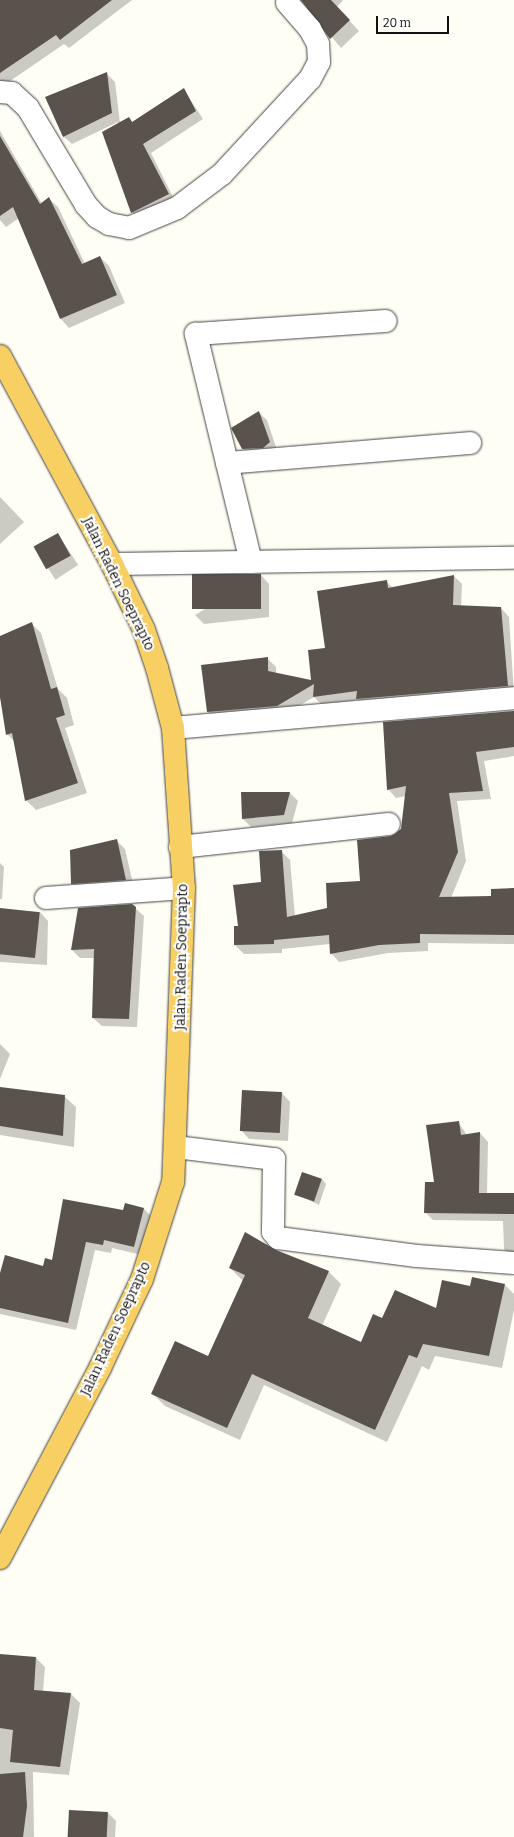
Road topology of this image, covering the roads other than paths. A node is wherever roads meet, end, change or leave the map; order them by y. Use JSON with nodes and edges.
{"nodes":[{"id":1,"x":287,"y":3,"type":"dead end"},
{"id":2,"x":0,"y":92,"type":"edge"},
{"id":3,"x":386,"y":321,"type":"dead end"},
{"id":4,"x":0,"y":356,"type":"edge"},
{"id":5,"x":470,"y":443,"type":"dead end"},
{"id":6,"x":227,"y":463,"type":"junction"},
{"id":7,"x":514,"y":558,"type":"edge"},
{"id":8,"x":251,"y":562,"type":"junction"},
{"id":9,"x":112,"y":564,"type":"junction"},
{"id":10,"x":514,"y":698,"type":"edge"},
{"id":11,"x":173,"y":728,"type":"junction"},
{"id":12,"x":389,"y":824,"type":"dead end"},
{"id":13,"x":180,"y":847,"type":"junction"},
{"id":14,"x":184,"y":888,"type":"junction"},
{"id":15,"x":46,"y":898,"type":"dead end"},
{"id":16,"x":176,"y":1147,"type":"junction"},
{"id":17,"x":514,"y":1263,"type":"edge"},
{"id":18,"x":0,"y":1558,"type":"edge"}],
"edges":[{"from":1,"to":2,"type":"street"},
{"from":3,"to":6,"type":"street"},
{"from":4,"to":9,"type":"highway","name":"Jalan Raden Soeprapto"},
{"from":5,"to":6,"type":"street"},
{"from":6,"to":8,"type":"street"},
{"from":7,"to":8,"type":"street"},
{"from":8,"to":9,"type":"street"},
{"from":9,"to":11,"type":"highway","name":"Jalan Raden Soeprapto"},
{"from":10,"to":11,"type":"street"},
{"from":11,"to":13,"type":"highway","name":"Jalan Raden Soeprapto"},
{"from":12,"to":13,"type":"street"},
{"from":13,"to":14,"type":"highway","name":"Jalan Raden Soeprapto"},
{"from":14,"to":15,"type":"street"},
{"from":14,"to":16,"type":"highway","name":"Jalan Raden Soeprapto"},
{"from":16,"to":17,"type":"street"},
{"from":16,"to":18,"type":"highway","name":"Jalan Raden Soeprapto"}]}
